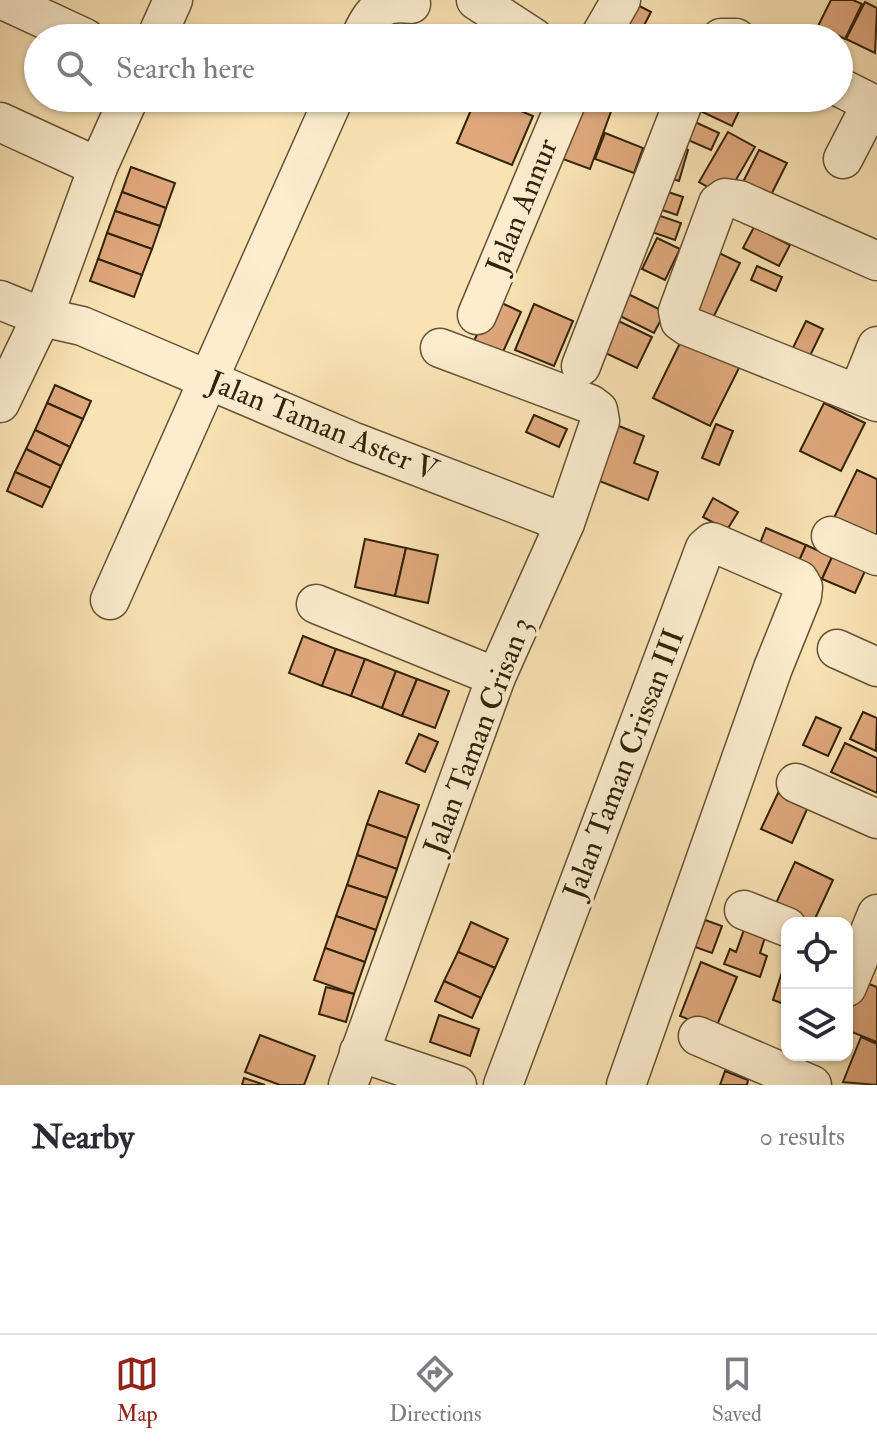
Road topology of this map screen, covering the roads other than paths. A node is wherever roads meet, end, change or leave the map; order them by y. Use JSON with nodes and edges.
{"nodes":[{"id":1,"x":3,"y":0,"type":"edge"},
{"id":2,"x":173,"y":0,"type":"edge"},
{"id":3,"x":476,"y":0,"type":"edge"},
{"id":4,"x":621,"y":0,"type":"edge"},
{"id":5,"x":411,"y":4,"type":"dead end"},
{"id":6,"x":55,"y":24,"type":"edge"},
{"id":7,"x":162,"y":24,"type":"edge"},
{"id":8,"x":367,"y":24,"type":"edge"},
{"id":9,"x":513,"y":24,"type":"edge"},
{"id":10,"x":607,"y":24,"type":"edge"},
{"id":11,"x":863,"y":99,"type":"edge"},
{"id":12,"x":123,"y":112,"type":"edge"},
{"id":13,"x":328,"y":112,"type":"edge"},
{"id":14,"x":562,"y":112,"type":"edge"},
{"id":15,"x":672,"y":112,"type":"edge"},
{"id":16,"x":0,"y":122,"type":"edge"},
{"id":17,"x":843,"y":159,"type":"dead end"},
{"id":18,"x":98,"y":167,"type":"junction"},
{"id":19,"x":877,"y":261,"type":"edge"},
{"id":20,"x":0,"y":275,"type":"edge"},
{"id":21,"x":0,"y":300,"type":"edge"},
{"id":22,"x":46,"y":308,"type":"junction"},
{"id":23,"x":477,"y":315,"type":"dead end"},
{"id":24,"x":877,"y":346,"type":"edge"},
{"id":25,"x":440,"y":348,"type":"dead end"},
{"id":26,"x":581,"y":366,"type":"dead end"},
{"id":27,"x":210,"y":380,"type":"junction"},
{"id":28,"x":867,"y":398,"type":"edge"},
{"id":29,"x":0,"y":403,"type":"edge"},
{"id":30,"x":565,"y":523,"type":"junction"},
{"id":31,"x":831,"y":536,"type":"dead end"},
{"id":32,"x":877,"y":556,"type":"edge"},
{"id":33,"x":110,"y":600,"type":"dead end"},
{"id":34,"x":316,"y":604,"type":"dead end"},
{"id":35,"x":837,"y":649,"type":"dead end"},
{"id":36,"x":877,"y":667,"type":"edge"},
{"id":37,"x":496,"y":677,"type":"junction"},
{"id":38,"x":796,"y":783,"type":"dead end"},
{"id":39,"x":877,"y":819,"type":"edge"},
{"id":40,"x":744,"y":910,"type":"dead end"},
{"id":41,"x":877,"y":914,"type":"edge"},
{"id":42,"x":781,"y":925,"type":"edge"},
{"id":43,"x":858,"y":965,"type":"edge"},
{"id":44,"x":698,"y":1036,"type":"dead end"},
{"id":45,"x":354,"y":1069,"type":"edge"},
{"id":46,"x":809,"y":1077,"type":"edge"},
{"id":47,"x":457,"y":1085,"type":"edge"},
{"id":48,"x":503,"y":1085,"type":"edge"},
{"id":49,"x":626,"y":1085,"type":"edge"}],
"edges":[{"from":1,"to":6,"type":"street"},
{"from":2,"to":7,"type":"street"},
{"from":3,"to":9,"type":"street"},
{"from":4,"to":10,"type":"street"},
{"from":5,"to":8,"type":"street"},
{"from":11,"to":17,"type":"street"},
{"from":12,"to":18,"type":"street"},
{"from":13,"to":27,"type":"street"},
{"from":14,"to":23,"type":"street","name":"Jalan Annur"},
{"from":15,"to":26,"type":"street"},
{"from":16,"to":18,"type":"street"},
{"from":18,"to":22,"type":"street"},
{"from":19,"to":28,"type":"street"},
{"from":20,"to":22,"type":"street","name":"Jalan Taman Aster V"},
{"from":21,"to":22,"type":"street","name":"Jalan Taman Aster V"},
{"from":22,"to":27,"type":"street","name":"Jalan Taman Aster V"},
{"from":22,"to":29,"type":"street"},
{"from":24,"to":28,"type":"street"},
{"from":25,"to":30,"type":"street","name":"Jalan Taman Crisan 3"},
{"from":27,"to":30,"type":"street","name":"Jalan Taman Aster V"},
{"from":27,"to":33,"type":"street"},
{"from":30,"to":37,"type":"street","name":"Jalan Taman Crisan 3"},
{"from":31,"to":32,"type":"street"},
{"from":34,"to":37,"type":"street"},
{"from":35,"to":36,"type":"street"},
{"from":37,"to":45,"type":"street","name":"Jalan Taman Crisan 3"},
{"from":38,"to":39,"type":"street"},
{"from":40,"to":42,"type":"street"},
{"from":41,"to":43,"type":"street"},
{"from":44,"to":46,"type":"street"},
{"from":45,"to":47,"type":"street"},
{"from":48,"to":49,"type":"street","name":"Jalan Taman Crissan III"}]}
